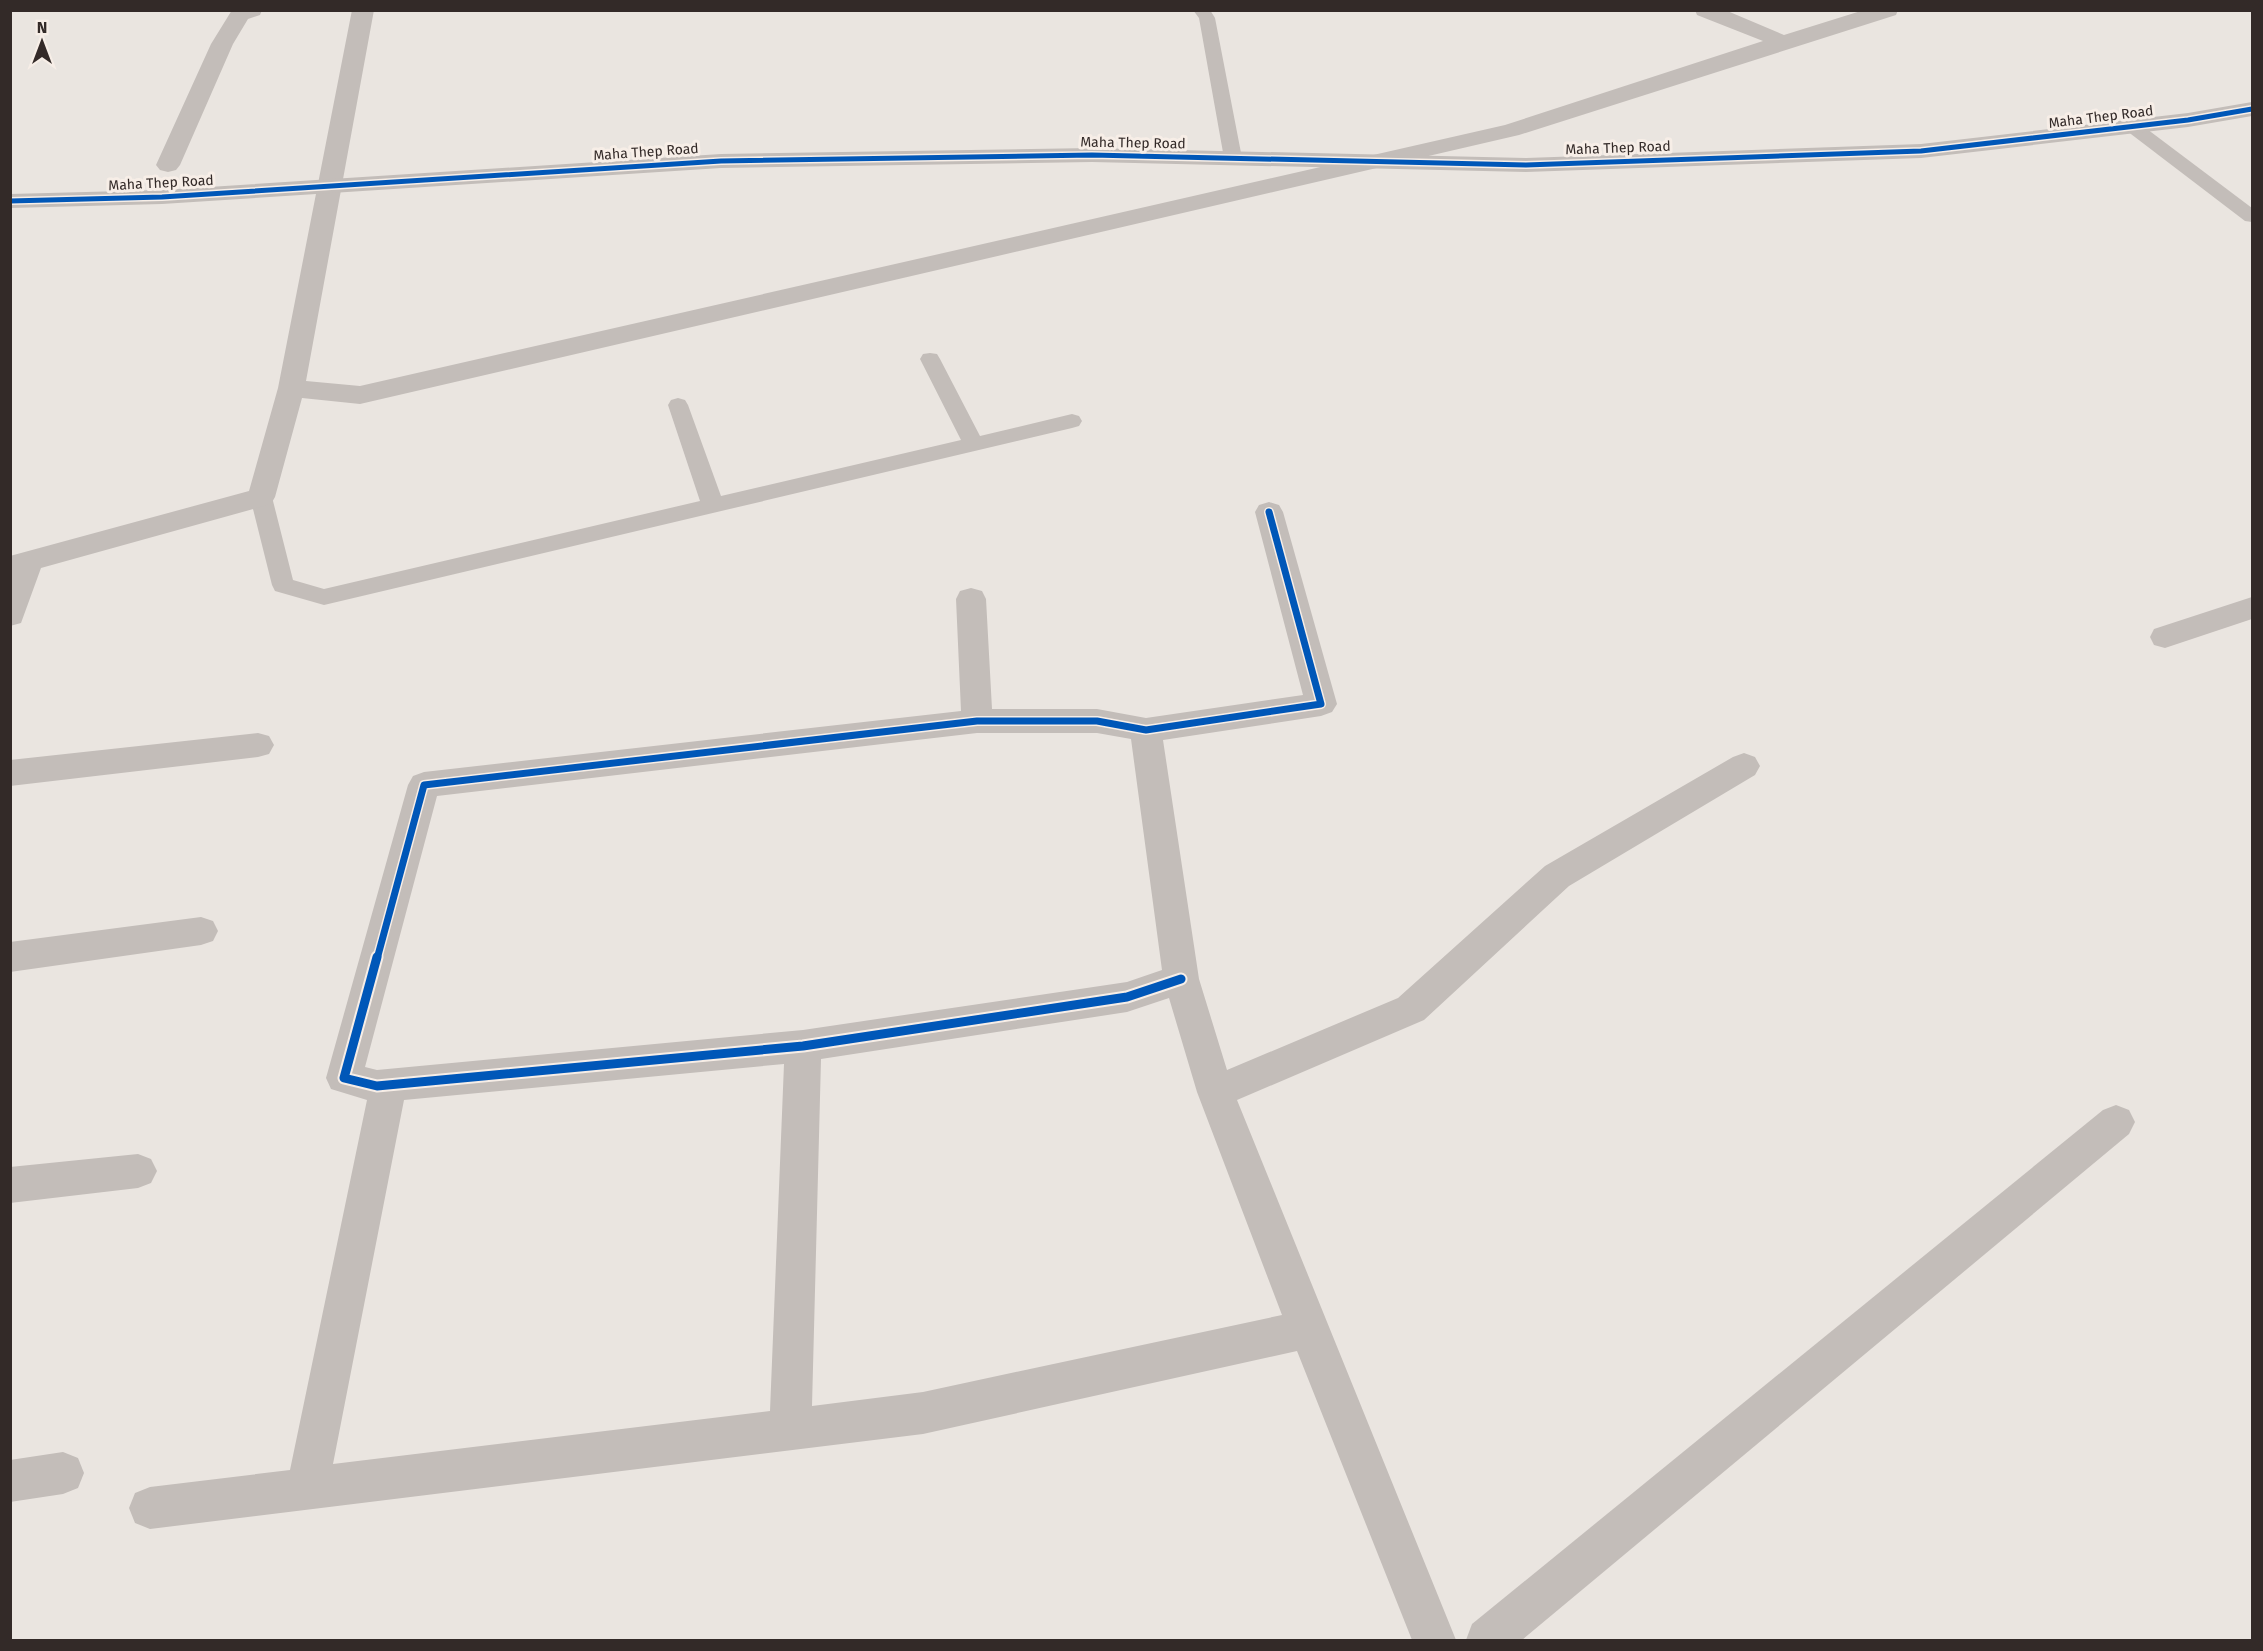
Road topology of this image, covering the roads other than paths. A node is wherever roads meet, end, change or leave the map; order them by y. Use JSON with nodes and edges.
{"nodes":[{"id":1,"x":252,"y":10,"type":"edge"},
{"id":2,"x":363,"y":10,"type":"edge"},
{"id":3,"x":1201,"y":10,"type":"edge"},
{"id":4,"x":1705,"y":10,"type":"edge"},
{"id":5,"x":1888,"y":10,"type":"edge"},
{"id":6,"x":1782,"y":42,"type":"junction"},
{"id":7,"x":2253,"y":109,"type":"edge"},
{"id":8,"x":2133,"y":127,"type":"junction"},
{"id":9,"x":1233,"y":158,"type":"junction"},
{"id":10,"x":1376,"y":161,"type":"junction"},
{"id":11,"x":168,"y":165,"type":"dead end"},
{"id":12,"x":330,"y":186,"type":"junction"},
{"id":13,"x":10,"y":201,"type":"edge"},
{"id":14,"x":2253,"y":217,"type":"edge"},
{"id":15,"x":930,"y":359,"type":"dead end"},
{"id":16,"x":291,"y":388,"type":"junction"},
{"id":17,"x":678,"y":405,"type":"dead end"},
{"id":18,"x":1072,"y":421,"type":"dead end"},
{"id":19,"x":974,"y":444,"type":"junction"},
{"id":20,"x":261,"y":497,"type":"junction"},
{"id":21,"x":713,"y":506,"type":"junction"},
{"id":22,"x":1269,"y":512,"type":"dead end"},
{"id":23,"x":20,"y":564,"type":"edge"},
{"id":24,"x":971,"y":599,"type":"dead end"},
{"id":25,"x":2253,"y":608,"type":"edge"},
{"id":26,"x":10,"y":615,"type":"edge"},
{"id":27,"x":2165,"y":637,"type":"dead end"},
{"id":28,"x":976,"y":721,"type":"junction"},
{"id":29,"x":1146,"y":730,"type":"junction"},
{"id":30,"x":258,"y":744,"type":"dead end"},
{"id":31,"x":1743,"y":766,"type":"dead end"},
{"id":32,"x":10,"y":773,"type":"edge"},
{"id":33,"x":201,"y":931,"type":"dead end"},
{"id":34,"x":10,"y":957,"type":"edge"},
{"id":35,"x":1181,"y":979,"type":"junction"},
{"id":36,"x":803,"y":1046,"type":"junction"},
{"id":37,"x":388,"y":1085,"type":"junction"},
{"id":38,"x":1215,"y":1092,"type":"junction"},
{"id":39,"x":2116,"y":1122,"type":"dead end"},
{"id":40,"x":138,"y":1171,"type":"dead end"},
{"id":41,"x":10,"y":1185,"type":"edge"},
{"id":42,"x":1308,"y":1329,"type":"junction"},
{"id":43,"x":790,"y":1430,"type":"junction"},
{"id":44,"x":63,"y":1473,"type":"dead end"},
{"id":45,"x":10,"y":1480,"type":"edge"},
{"id":46,"x":307,"y":1489,"type":"junction"},
{"id":47,"x":150,"y":1508,"type":"dead end"},
{"id":48,"x":1434,"y":1641,"type":"edge"},
{"id":49,"x":1488,"y":1641,"type":"edge"}],
"edges":[{"from":1,"to":11,"type":"street"},
{"from":2,"to":12,"type":"street"},
{"from":3,"to":9,"type":"lane"},
{"from":4,"to":6,"type":"street"},
{"from":5,"to":6,"type":"street"},
{"from":6,"to":10,"type":"street"},
{"from":7,"to":8,"type":"street","name":"Maha Thep Road"},
{"from":8,"to":10,"type":"street","name":"Maha Thep Road"},
{"from":8,"to":14,"type":"lane"},
{"from":9,"to":10,"type":"street","name":"Maha Thep Road"},
{"from":9,"to":12,"type":"street","name":"Maha Thep Road"},
{"from":10,"to":16,"type":"street"},
{"from":12,"to":13,"type":"street","name":"Maha Thep Road"},
{"from":12,"to":16,"type":"street"},
{"from":15,"to":19,"type":"lane"},
{"from":16,"to":20,"type":"street"},
{"from":17,"to":21,"type":"lane"},
{"from":18,"to":19,"type":"lane"},
{"from":19,"to":21,"type":"lane"},
{"from":20,"to":21,"type":"lane"},
{"from":20,"to":23,"type":"street"},
{"from":22,"to":29,"type":"street"},
{"from":23,"to":26,"type":"street"},
{"from":24,"to":28,"type":"street"},
{"from":25,"to":27,"type":"street"},
{"from":28,"to":29,"type":"street"},
{"from":28,"to":37,"type":"street"},
{"from":29,"to":35,"type":"street"},
{"from":30,"to":32,"type":"street"},
{"from":31,"to":38,"type":"street"},
{"from":33,"to":34,"type":"street"},
{"from":35,"to":36,"type":"street"},
{"from":35,"to":38,"type":"street"},
{"from":36,"to":37,"type":"street"},
{"from":36,"to":43,"type":"street"},
{"from":37,"to":46,"type":"street"},
{"from":38,"to":42,"type":"street"},
{"from":39,"to":49,"type":"street"},
{"from":40,"to":41,"type":"street"},
{"from":42,"to":43,"type":"street"},
{"from":42,"to":48,"type":"street"},
{"from":43,"to":46,"type":"street"},
{"from":44,"to":45,"type":"street"},
{"from":46,"to":47,"type":"street"}]}
